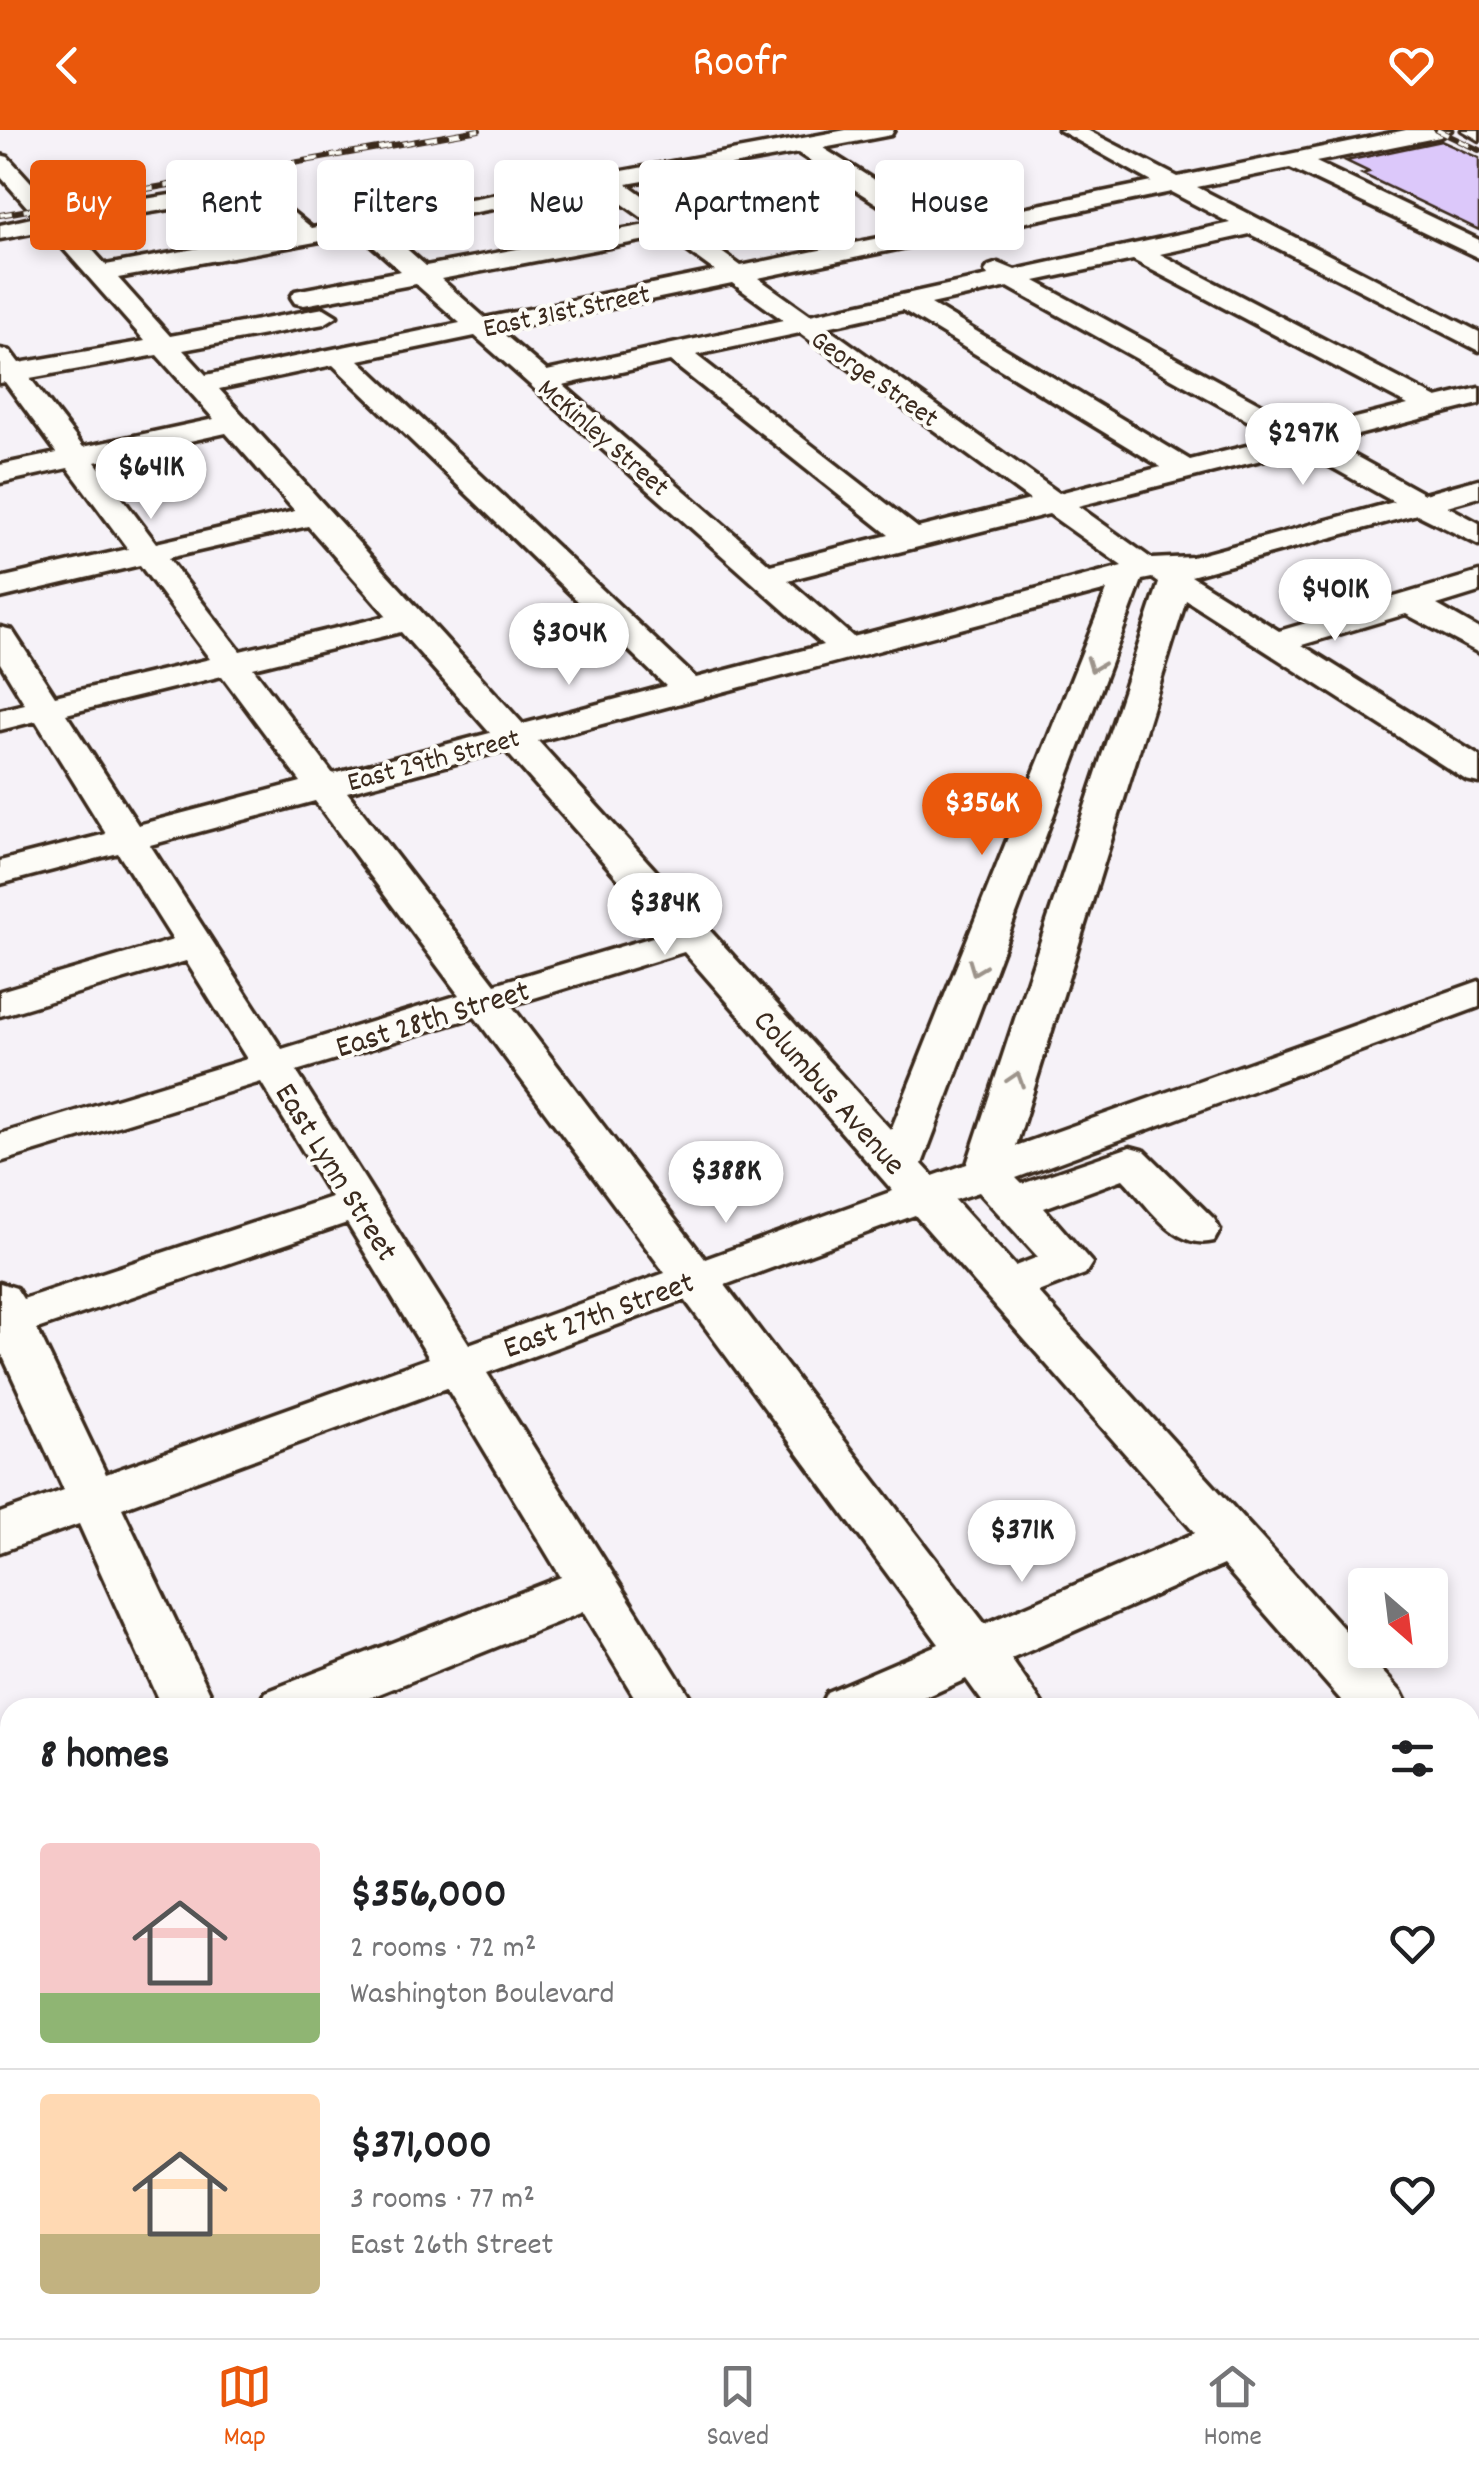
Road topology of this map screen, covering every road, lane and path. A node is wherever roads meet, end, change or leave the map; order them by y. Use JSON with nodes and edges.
{"nodes":[{"id":1,"x":883,"y":130,"type":"edge"},
{"id":2,"x":1070,"y":130,"type":"edge"},
{"id":3,"x":1440,"y":130,"type":"edge"},
{"id":4,"x":802,"y":145,"type":"junction"},
{"id":5,"x":1293,"y":160,"type":"junction"},
{"id":6,"x":0,"y":162,"type":"edge"},
{"id":7,"x":619,"y":178,"type":"edge"},
{"id":8,"x":30,"y":181,"type":"edge"},
{"id":9,"x":1172,"y":185,"type":"junction"},
{"id":10,"x":875,"y":193,"type":"edge"},
{"id":11,"x":1024,"y":215,"type":"edge"},
{"id":12,"x":146,"y":224,"type":"tunnel mouth"},
{"id":13,"x":1252,"y":226,"type":"junction"},
{"id":14,"x":317,"y":228,"type":"edge"},
{"id":15,"x":299,"y":229,"type":"junction"},
{"id":16,"x":0,"y":232,"type":"edge"},
{"id":17,"x":30,"y":233,"type":"edge"},
{"id":18,"x":146,"y":233,"type":"tunnel mouth"},
{"id":19,"x":639,"y":234,"type":"edge"},
{"id":20,"x":875,"y":245,"type":"edge"},
{"id":21,"x":123,"y":250,"type":"edge"},
{"id":22,"x":256,"y":250,"type":"edge"},
{"id":23,"x":393,"y":250,"type":"edge"},
{"id":24,"x":700,"y":250,"type":"edge"},
{"id":25,"x":962,"y":250,"type":"edge"},
{"id":26,"x":1479,"y":250,"type":"edge"},
{"id":27,"x":1136,"y":252,"type":"junction"},
{"id":28,"x":420,"y":274,"type":"junction"},
{"id":29,"x":732,"y":274,"type":"junction"},
{"id":30,"x":1011,"y":278,"type":"junction"},
{"id":31,"x":299,"y":292,"type":"junction"},
{"id":32,"x":907,"y":301,"type":"junction"},
{"id":33,"x":802,"y":324,"type":"junction"},
{"id":34,"x":480,"y":327,"type":"junction"},
{"id":35,"x":1479,"y":342,"type":"edge"},
{"id":36,"x":165,"y":344,"type":"junction"},
{"id":37,"x":675,"y":352,"type":"junction"},
{"id":38,"x":351,"y":354,"type":"junction"},
{"id":39,"x":4,"y":368,"type":"edge"},
{"id":40,"x":542,"y":381,"type":"junction"},
{"id":41,"x":200,"y":384,"type":"junction"},
{"id":42,"x":1479,"y":396,"type":"edge"},
{"id":43,"x":1433,"y":407,"type":"junction"},
{"id":44,"x":235,"y":423,"type":"junction"},
{"id":45,"x":1302,"y":439,"type":"junction"},
{"id":46,"x":77,"y":458,"type":"junction"},
{"id":47,"x":1186,"y":470,"type":"junction"},
{"id":48,"x":1479,"y":472,"type":"edge"},
{"id":49,"x":0,"y":474,"type":"edge"},
{"id":50,"x":1479,"y":488,"type":"edge"},
{"id":51,"x":1411,"y":498,"type":"junction"},
{"id":52,"x":1055,"y":504,"type":"junction"},
{"id":53,"x":316,"y":515,"type":"junction"},
{"id":54,"x":1479,"y":536,"type":"edge"},
{"id":55,"x":913,"y":540,"type":"junction"},
{"id":56,"x":150,"y":554,"type":"junction"},
{"id":57,"x":1152,"y":573,"type":"junction"},
{"id":58,"x":765,"y":576,"type":"junction"},
{"id":59,"x":1479,"y":582,"type":"edge"},
{"id":60,"x":0,"y":588,"type":"edge"},
{"id":61,"x":1411,"y":603,"type":"junction"},
{"id":62,"x":409,"y":620,"type":"junction"},
{"id":63,"x":0,"y":637,"type":"edge"},
{"id":64,"x":1274,"y":643,"type":"junction"},
{"id":65,"x":1479,"y":643,"type":"edge"},
{"id":66,"x":845,"y":647,"type":"junction"},
{"id":67,"x":230,"y":663,"type":"junction"},
{"id":68,"x":688,"y":689,"type":"junction"},
{"id":69,"x":44,"y":709,"type":"junction"},
{"id":70,"x":0,"y":720,"type":"edge"},
{"id":71,"x":513,"y":736,"type":"junction"},
{"id":72,"x":1479,"y":772,"type":"edge"},
{"id":73,"x":322,"y":788,"type":"junction"},
{"id":74,"x":128,"y":840,"type":"junction"},
{"id":75,"x":0,"y":873,"type":"edge"},
{"id":76,"x":692,"y":938,"type":"junction"},
{"id":77,"x":196,"y":946,"type":"junction"},
{"id":78,"x":1479,"y":994,"type":"edge"},
{"id":79,"x":486,"y":1000,"type":"junction"},
{"id":80,"x":0,"y":1004,"type":"edge"},
{"id":81,"x":272,"y":1066,"type":"junction"},
{"id":82,"x":0,"y":1148,"type":"edge"},
{"id":83,"x":1072,"y":1161,"type":"junction"},
{"id":84,"x":912,"y":1180,"type":"junction"},
{"id":85,"x":1000,"y":1187,"type":"junction"},
{"id":86,"x":358,"y":1204,"type":"junction"},
{"id":87,"x":1198,"y":1230,"type":"dead end"},
{"id":88,"x":694,"y":1277,"type":"junction"},
{"id":89,"x":1007,"y":1286,"type":"junction"},
{"id":90,"x":3,"y":1315,"type":"edge"},
{"id":91,"x":458,"y":1364,"type":"junction"},
{"id":92,"x":91,"y":1500,"type":"junction"},
{"id":93,"x":0,"y":1533,"type":"edge"},
{"id":94,"x":1232,"y":1539,"type":"junction"},
{"id":95,"x":595,"y":1585,"type":"junction"},
{"id":96,"x":975,"y":1651,"type":"junction"},
{"id":97,"x":185,"y":1698,"type":"edge"},
{"id":98,"x":310,"y":1698,"type":"edge"},
{"id":99,"x":664,"y":1698,"type":"edge"},
{"id":100,"x":869,"y":1698,"type":"edge"},
{"id":101,"x":1010,"y":1698,"type":"edge"},
{"id":102,"x":1373,"y":1698,"type":"edge"}],
"edges":[{"from":1,"to":4,"type":"street"},
{"from":2,"to":9,"type":"street"},
{"from":3,"to":5,"type":"street","name":"East 31st Street"},
{"from":4,"to":7,"type":"street"},
{"from":4,"to":10,"type":"street"},
{"from":5,"to":9,"type":"street","name":"East 31st Street"},
{"from":5,"to":26,"type":"street"},
{"from":6,"to":8,"type":"street","name":"Columbus Avenue"},
{"from":9,"to":11,"type":"street","name":"East 31st Street"},
{"from":9,"to":13,"type":"street"},
{"from":12,"to":15,"type":"street"},
{"from":13,"to":27,"type":"street"},
{"from":13,"to":35,"type":"street"},
{"from":14,"to":15,"type":"street"},
{"from":15,"to":18,"type":"street"},
{"from":16,"to":17,"type":"street"},
{"from":19,"to":28,"type":"street"},
{"from":20,"to":29,"type":"street","name":"East 31st Street"},
{"from":21,"to":36,"type":"street","name":"Columbus Avenue"},
{"from":22,"to":31,"type":"street"},
{"from":23,"to":28,"type":"street","name":"McKinley Street"},
{"from":24,"to":29,"type":"street","name":"George Street"},
{"from":25,"to":30,"type":"street"},
{"from":27,"to":30,"type":"street"},
{"from":27,"to":43,"type":"street"},
{"from":28,"to":31,"type":"street"},
{"from":28,"to":34,"type":"street","name":"McKinley Street"},
{"from":29,"to":33,"type":"street","name":"George Street"},
{"from":29,"to":34,"type":"street","name":"East 31st Street"},
{"from":30,"to":32,"type":"street"},
{"from":30,"to":45,"type":"street"},
{"from":31,"to":36,"type":"street"},
{"from":31,"to":38,"type":"street"},
{"from":32,"to":33,"type":"street"},
{"from":32,"to":47,"type":"street"},
{"from":33,"to":37,"type":"street"},
{"from":33,"to":52,"type":"street","name":"George Street"},
{"from":34,"to":38,"type":"street","name":"East 31st Street"},
{"from":34,"to":40,"type":"street","name":"McKinley Street"},
{"from":36,"to":39,"type":"street"},
{"from":36,"to":41,"type":"street","name":"Columbus Avenue"},
{"from":37,"to":40,"type":"street"},
{"from":37,"to":55,"type":"street"},
{"from":38,"to":41,"type":"street","name":"East 31st Street"},
{"from":38,"to":68,"type":"street"},
{"from":39,"to":46,"type":"street"},
{"from":40,"to":58,"type":"street","name":"McKinley Street"},
{"from":41,"to":44,"type":"street","name":"Columbus Avenue"},
{"from":42,"to":43,"type":"street"},
{"from":43,"to":45,"type":"street"},
{"from":44,"to":46,"type":"street"},
{"from":44,"to":53,"type":"street","name":"Columbus Avenue"},
{"from":45,"to":47,"type":"street"},
{"from":45,"to":51,"type":"street"},
{"from":46,"to":49,"type":"street"},
{"from":46,"to":56,"type":"street"},
{"from":47,"to":52,"type":"street"},
{"from":48,"to":51,"type":"street","name":"East 29th Street"},
{"from":50,"to":51,"type":"street","name":"East 29th Street"},
{"from":51,"to":54,"type":"street"},
{"from":51,"to":57,"type":"street","name":"East 29th Street"},
{"from":52,"to":55,"type":"street"},
{"from":52,"to":57,"type":"street","name":"George Street"},
{"from":53,"to":56,"type":"street"},
{"from":53,"to":62,"type":"street","name":"Columbus Avenue"},
{"from":55,"to":58,"type":"street"},
{"from":56,"to":60,"type":"street"},
{"from":56,"to":67,"type":"street"},
{"from":57,"to":64,"type":"street","name":"George Street"},
{"from":57,"to":66,"type":"street","name":"East 29th Street"},
{"from":57,"to":84,"type":"street","one_way":true},
{"from":85,"to":57,"type":"street","one_way":true},
{"from":58,"to":66,"type":"street","name":"McKinley Street"},
{"from":59,"to":61,"type":"street"},
{"from":61,"to":64,"type":"street"},
{"from":61,"to":65,"type":"street"},
{"from":62,"to":67,"type":"street"},
{"from":62,"to":71,"type":"street","name":"Columbus Avenue"},
{"from":63,"to":69,"type":"street","name":"East Lynn Street"},
{"from":64,"to":72,"type":"street","name":"George Street"},
{"from":66,"to":68,"type":"street","name":"East 29th Street"},
{"from":67,"to":69,"type":"street"},
{"from":67,"to":73,"type":"street"},
{"from":68,"to":71,"type":"street","name":"East 29th Street"},
{"from":69,"to":70,"type":"street"},
{"from":69,"to":74,"type":"street","name":"East Lynn Street"},
{"from":71,"to":73,"type":"street","name":"East 29th Street"},
{"from":71,"to":76,"type":"street","name":"Columbus Avenue"},
{"from":73,"to":74,"type":"street","name":"East 29th Street"},
{"from":73,"to":79,"type":"street"},
{"from":74,"to":75,"type":"street","name":"East 29th Street"},
{"from":74,"to":77,"type":"street","name":"East Lynn Street"},
{"from":76,"to":79,"type":"street","name":"East 28th Street"},
{"from":76,"to":84,"type":"street","name":"Columbus Avenue"},
{"from":77,"to":80,"type":"street"},
{"from":77,"to":81,"type":"street","name":"East Lynn Street"},
{"from":78,"to":83,"type":"street","name":"East 27th Street"},
{"from":79,"to":81,"type":"street","name":"East 28th Street"},
{"from":79,"to":88,"type":"street"},
{"from":81,"to":82,"type":"street","name":"East 28th Street"},
{"from":81,"to":86,"type":"street","name":"East Lynn Street"},
{"from":83,"to":85,"type":"street","name":"East 27th Street"},
{"from":83,"to":87,"type":"street"},
{"from":84,"to":85,"type":"street","name":"East 27th Street"},
{"from":84,"to":88,"type":"street","name":"East 27th Street"},
{"from":84,"to":89,"type":"street","name":"Columbus Avenue"},
{"from":85,"to":89,"type":"street"},
{"from":86,"to":90,"type":"street"},
{"from":86,"to":91,"type":"street","name":"East Lynn Street"},
{"from":88,"to":91,"type":"street","name":"East 27th Street"},
{"from":88,"to":96,"type":"street"},
{"from":89,"to":94,"type":"street","name":"Columbus Avenue"},
{"from":90,"to":92,"type":"street"},
{"from":91,"to":92,"type":"street","name":"East 27th Street"},
{"from":91,"to":95,"type":"street","name":"East Lynn Street"},
{"from":92,"to":93,"type":"street","name":"East 27th Street"},
{"from":92,"to":97,"type":"street"},
{"from":94,"to":96,"type":"street"},
{"from":94,"to":102,"type":"street","name":"Columbus Avenue"},
{"from":95,"to":98,"type":"street"},
{"from":95,"to":99,"type":"street","name":"East Lynn Street"},
{"from":96,"to":100,"type":"street"},
{"from":96,"to":101,"type":"street"}]}
